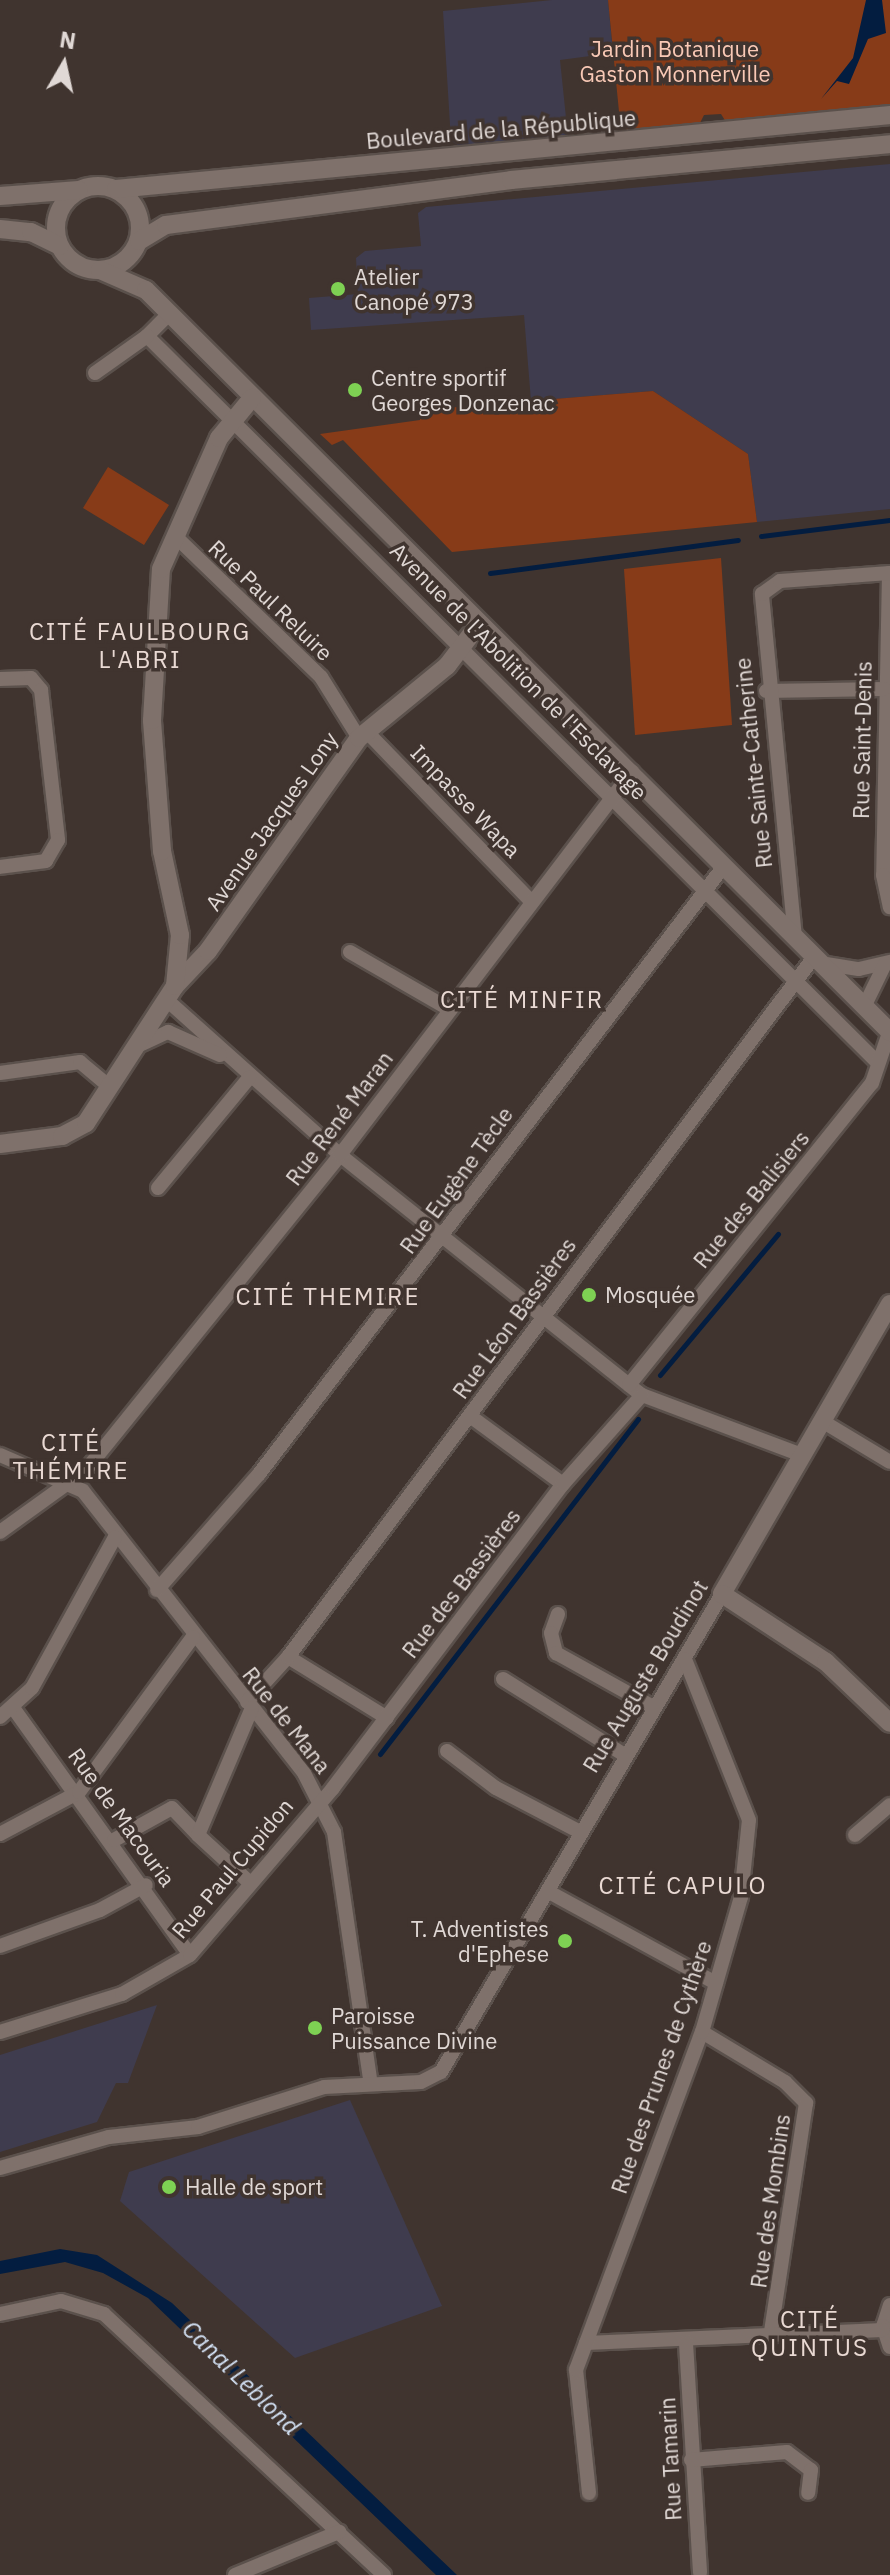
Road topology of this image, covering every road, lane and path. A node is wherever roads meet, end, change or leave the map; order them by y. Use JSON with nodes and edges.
{"nodes":[{"id":1,"x":890,"y":115,"type":"edge"},
{"id":2,"x":890,"y":144,"type":"edge"},
{"id":3,"x":116,"y":189,"type":"junction"},
{"id":4,"x":79,"y":190,"type":"junction"},
{"id":5,"x":0,"y":196,"type":"edge"},
{"id":6,"x":0,"y":229,"type":"edge"},
{"id":7,"x":137,"y":245,"type":"junction"},
{"id":8,"x":60,"y":246,"type":"junction"},
{"id":9,"x":100,"y":270,"type":"junction"},
{"id":10,"x":142,"y":286,"type":"junction"},
{"id":11,"x":169,"y":314,"type":"junction"},
{"id":12,"x":147,"y":336,"type":"junction"},
{"id":13,"x":95,"y":373,"type":"dead end"},
{"id":14,"x":252,"y":398,"type":"junction"},
{"id":15,"x":232,"y":422,"type":"junction"},
{"id":16,"x":175,"y":536,"type":"junction"},
{"id":17,"x":890,"y":573,"type":"edge"},
{"id":18,"x":479,"y":624,"type":"junction"},
{"id":19,"x":465,"y":646,"type":"junction"},
{"id":20,"x":0,"y":679,"type":"edge"},
{"id":21,"x":884,"y":689,"type":"junction"},
{"id":22,"x":766,"y":691,"type":"junction"},
{"id":23,"x":363,"y":735,"type":"junction"},
{"id":24,"x":632,"y":772,"type":"junction"},
{"id":25,"x":611,"y":799,"type":"junction"},
{"id":26,"x":724,"y":866,"type":"junction"},
{"id":27,"x":0,"y":867,"type":"edge"},
{"id":28,"x":703,"y":891,"type":"junction"},
{"id":29,"x":532,"y":902,"type":"junction"},
{"id":30,"x":890,"y":907,"type":"edge"},
{"id":31,"x":180,"y":935,"type":"junction"},
{"id":32,"x":795,"y":938,"type":"junction"},
{"id":33,"x":208,"y":951,"type":"junction"},
{"id":34,"x":350,"y":952,"type":"dead end"},
{"id":35,"x":817,"y":960,"type":"junction"},
{"id":36,"x":888,"y":965,"type":"edge"},
{"id":37,"x":796,"y":980,"type":"junction"},
{"id":38,"x":172,"y":994,"type":"junction"},
{"id":39,"x":864,"y":1007,"type":"junction"},
{"id":40,"x":449,"y":1009,"type":"junction"},
{"id":41,"x":889,"y":1031,"type":"edge"},
{"id":42,"x":142,"y":1044,"type":"junction"},
{"id":43,"x":228,"y":1059,"type":"junction"},
{"id":44,"x":878,"y":1063,"type":"junction"},
{"id":45,"x":0,"y":1073,"type":"edge"},
{"id":46,"x":249,"y":1078,"type":"junction"},
{"id":47,"x":111,"y":1088,"type":"junction"},
{"id":48,"x":0,"y":1144,"type":"edge"},
{"id":49,"x":340,"y":1155,"type":"junction"},
{"id":50,"x":158,"y":1188,"type":"dead end"},
{"id":51,"x":443,"y":1238,"type":"junction"},
{"id":52,"x":890,"y":1304,"type":"edge"},
{"id":53,"x":539,"y":1316,"type":"junction"},
{"id":54,"x":629,"y":1385,"type":"junction"},
{"id":55,"x":642,"y":1395,"type":"junction"},
{"id":56,"x":470,"y":1416,"type":"junction"},
{"id":57,"x":822,"y":1421,"type":"junction"},
{"id":58,"x":0,"y":1455,"type":"edge"},
{"id":59,"x":802,"y":1455,"type":"junction"},
{"id":60,"x":890,"y":1462,"type":"edge"},
{"id":61,"x":71,"y":1482,"type":"junction"},
{"id":62,"x":563,"y":1484,"type":"junction"},
{"id":63,"x":0,"y":1532,"type":"edge"},
{"id":64,"x":115,"y":1537,"type":"junction"},
{"id":65,"x":157,"y":1590,"type":"junction"},
{"id":66,"x":722,"y":1594,"type":"junction"},
{"id":67,"x":558,"y":1614,"type":"dead end"},
{"id":68,"x":193,"y":1637,"type":"junction"},
{"id":69,"x":288,"y":1657,"type":"junction"},
{"id":70,"x":685,"y":1659,"type":"junction"},
{"id":71,"x":503,"y":1679,"type":"dead end"},
{"id":72,"x":250,"y":1705,"type":"junction"},
{"id":73,"x":655,"y":1708,"type":"junction"},
{"id":74,"x":14,"y":1709,"type":"junction"},
{"id":75,"x":0,"y":1717,"type":"edge"},
{"id":76,"x":387,"y":1718,"type":"junction"},
{"id":77,"x":890,"y":1723,"type":"edge"},
{"id":78,"x":447,"y":1751,"type":"dead end"},
{"id":79,"x":626,"y":1756,"type":"junction"},
{"id":80,"x":79,"y":1792,"type":"junction"},
{"id":81,"x":319,"y":1799,"type":"junction"},
{"id":82,"x":890,"y":1805,"type":"edge"},
{"id":83,"x":580,"y":1832,"type":"junction"},
{"id":84,"x":0,"y":1834,"type":"edge"},
{"id":85,"x":198,"y":1835,"type":"junction"},
{"id":86,"x":855,"y":1835,"type":"dead end"},
{"id":87,"x":114,"y":1840,"type":"junction"},
{"id":88,"x":248,"y":1881,"type":"junction"},
{"id":89,"x":146,"y":1885,"type":"junction"},
{"id":90,"x":549,"y":1892,"type":"junction"},
{"id":91,"x":0,"y":1946,"type":"edge"},
{"id":92,"x":190,"y":1955,"type":"junction"},
{"id":93,"x":716,"y":1983,"type":"junction"},
{"id":94,"x":0,"y":2032,"type":"edge"},
{"id":95,"x":702,"y":2032,"type":"junction"},
{"id":96,"x":370,"y":2079,"type":"junction"},
{"id":97,"x":0,"y":2168,"type":"edge"},
{"id":98,"x":890,"y":2305,"type":"edge"},
{"id":99,"x":0,"y":2314,"type":"edge"},
{"id":100,"x":883,"y":2330,"type":"junction"},
{"id":101,"x":770,"y":2338,"type":"junction"},
{"id":102,"x":586,"y":2343,"type":"junction"},
{"id":103,"x":686,"y":2343,"type":"junction"},
{"id":104,"x":890,"y":2347,"type":"edge"},
{"id":105,"x":691,"y":2460,"type":"junction"},
{"id":106,"x":589,"y":2493,"type":"dead end"},
{"id":107,"x":808,"y":2493,"type":"dead end"},
{"id":108,"x":339,"y":2532,"type":"junction"},
{"id":109,"x":256,"y":2571,"type":"edge"},
{"id":110,"x":700,"y":2573,"type":"dead end"},
{"id":111,"x":235,"y":2575,"type":"edge"},
{"id":112,"x":384,"y":2575,"type":"edge"}],
"edges":[{"from":1,"to":3,"type":"street","name":"Boulevard de la République"},
{"from":2,"to":7,"type":"street"},
{"from":3,"to":4,"type":"street"},
{"from":3,"to":7,"type":"street"},
{"from":4,"to":5,"type":"street"},
{"from":4,"to":8,"type":"street"},
{"from":6,"to":8,"type":"street"},
{"from":7,"to":9,"type":"street"},
{"from":7,"to":10,"type":"street"},
{"from":8,"to":9,"type":"street"},
{"from":9,"to":10,"type":"street","name":"Avenue de l'Abolition de l'Esclavage"},
{"from":10,"to":11,"type":"street","name":"Avenue de l'Abolition de l'Esclavage"},
{"from":11,"to":12,"type":"street"},
{"from":11,"to":14,"type":"street","name":"Avenue de l'Abolition de l'Esclavage"},
{"from":12,"to":13,"type":"street"},
{"from":12,"to":15,"type":"street","name":"Avenue de l'Abolition de l'Esclavage"},
{"from":14,"to":15,"type":"street"},
{"from":14,"to":18,"type":"street","name":"Avenue de l'Abolition de l'Esclavage"},
{"from":15,"to":16,"type":"street"},
{"from":15,"to":19,"type":"street","name":"Avenue de l'Abolition de l'Esclavage"},
{"from":16,"to":23,"type":"street","name":"Rue Paul Reluire"},
{"from":16,"to":31,"type":"street"},
{"from":17,"to":21,"type":"street","name":"Rue Saint-Denis"},
{"from":17,"to":22,"type":"street","name":"Rue Sainte-Catherine"},
{"from":18,"to":19,"type":"street","name":"Avenue Jacques Lony"},
{"from":18,"to":24,"type":"street","name":"Avenue de l'Abolition de l'Esclavage"},
{"from":19,"to":23,"type":"street","name":"Avenue Jacques Lony"},
{"from":19,"to":25,"type":"street","name":"Avenue de l'Abolition de l'Esclavage"},
{"from":20,"to":27,"type":"street"},
{"from":21,"to":22,"type":"street"},
{"from":21,"to":30,"type":"street","name":"Rue Saint-Denis"},
{"from":22,"to":32,"type":"street","name":"Rue Sainte-Catherine"},
{"from":23,"to":29,"type":"street","name":"Impasse Wapa"},
{"from":23,"to":33,"type":"street","name":"Avenue Jacques Lony"},
{"from":24,"to":25,"type":"street","name":"Rue René Maran"},
{"from":24,"to":26,"type":"street","name":"Avenue de l'Abolition de l'Esclavage"},
{"from":25,"to":28,"type":"street","name":"Avenue de l'Abolition de l'Esclavage"},
{"from":25,"to":29,"type":"street","name":"Rue René Maran"},
{"from":26,"to":28,"type":"street","name":"Rue Eugène Tècle"},
{"from":26,"to":32,"type":"street","name":"Avenue de l'Abolition de l'Esclavage"},
{"from":28,"to":37,"type":"street","name":"Avenue de l'Abolition de l'Esclavage"},
{"from":28,"to":51,"type":"street","name":"Rue Eugène Tècle"},
{"from":29,"to":40,"type":"street","name":"Rue René Maran"},
{"from":31,"to":33,"type":"street"},
{"from":31,"to":38,"type":"street"},
{"from":32,"to":35,"type":"street","name":"Avenue de l'Abolition de l'Esclavage"},
{"from":33,"to":38,"type":"street","name":"Avenue Jacques Lony"},
{"from":34,"to":40,"type":"street"},
{"from":35,"to":36,"type":"street"},
{"from":35,"to":37,"type":"street","name":"Rue Léon Bassières"},
{"from":35,"to":39,"type":"street","name":"Avenue de l'Abolition de l'Esclavage"},
{"from":36,"to":39,"type":"street"},
{"from":37,"to":44,"type":"street","name":"Avenue de l'Abolition de l'Esclavage"},
{"from":37,"to":53,"type":"street","name":"Rue Léon Bassières"},
{"from":38,"to":42,"type":"street"},
{"from":38,"to":43,"type":"street"},
{"from":39,"to":41,"type":"street","name":"Avenue de l'Abolition de l'Esclavage"},
{"from":40,"to":49,"type":"street","name":"Rue René Maran"},
{"from":41,"to":44,"type":"street","name":"Rue des Balisiers"},
{"from":42,"to":43,"type":"street"},
{"from":42,"to":47,"type":"street"},
{"from":43,"to":46,"type":"street"},
{"from":44,"to":54,"type":"street","name":"Rue des Balisiers"},
{"from":45,"to":47,"type":"street"},
{"from":46,"to":49,"type":"street"},
{"from":46,"to":50,"type":"street"},
{"from":47,"to":48,"type":"street"},
{"from":49,"to":51,"type":"street"},
{"from":49,"to":61,"type":"street","name":"Rue René Maran"},
{"from":51,"to":53,"type":"street"},
{"from":51,"to":65,"type":"street","name":"Rue Eugène Tècle"},
{"from":52,"to":57,"type":"street","name":"Rue Auguste Boudinot"},
{"from":53,"to":54,"type":"street"},
{"from":53,"to":56,"type":"street","name":"Rue Léon Bassières"},
{"from":54,"to":55,"type":"street"},
{"from":55,"to":59,"type":"street"},
{"from":55,"to":62,"type":"street","name":"Rue des Bassières"},
{"from":56,"to":62,"type":"street"},
{"from":56,"to":69,"type":"street","name":"Rue Léon Bassières"},
{"from":57,"to":59,"type":"street","name":"Rue Auguste Boudinot"},
{"from":57,"to":60,"type":"street"},
{"from":58,"to":61,"type":"street"},
{"from":59,"to":66,"type":"street","name":"Rue Auguste Boudinot"},
{"from":61,"to":63,"type":"street","name":"Rue René Maran"},
{"from":61,"to":64,"type":"street","name":"Rue de Mana"},
{"from":62,"to":76,"type":"street","name":"Rue des Bassières"},
{"from":64,"to":65,"type":"street","name":"Rue de Mana"},
{"from":64,"to":74,"type":"street"},
{"from":65,"to":68,"type":"street","name":"Rue de Mana"},
{"from":66,"to":70,"type":"street","name":"Rue Auguste Boudinot"},
{"from":66,"to":77,"type":"street"},
{"from":67,"to":73,"type":"street"},
{"from":68,"to":72,"type":"street","name":"Rue de Mana"},
{"from":68,"to":80,"type":"street"},
{"from":69,"to":72,"type":"street","name":"Rue Léon Bassières"},
{"from":69,"to":76,"type":"street"},
{"from":70,"to":73,"type":"street","name":"Rue Auguste Boudinot"},
{"from":70,"to":93,"type":"street","name":"Rue des Prunes de Cythère"},
{"from":71,"to":79,"type":"street"},
{"from":72,"to":81,"type":"street","name":"Rue de Mana"},
{"from":72,"to":85,"type":"street","name":"Rue Léon Bassières"},
{"from":73,"to":79,"type":"street","name":"Rue Auguste Boudinot"},
{"from":74,"to":75,"type":"street"},
{"from":74,"to":80,"type":"street","name":"Rue de Macouria"},
{"from":76,"to":81,"type":"street","name":"Rue des Bassières"},
{"from":78,"to":83,"type":"street"},
{"from":79,"to":83,"type":"street","name":"Rue Auguste Boudinot"},
{"from":80,"to":84,"type":"street"},
{"from":80,"to":87,"type":"street","name":"Rue de Macouria"},
{"from":81,"to":88,"type":"street","name":"Rue Paul Cupidon"},
{"from":81,"to":96,"type":"street","name":"Rue de Mana"},
{"from":82,"to":86,"type":"street"},
{"from":83,"to":90,"type":"street","name":"Rue Auguste Boudinot"},
{"from":85,"to":87,"type":"street"},
{"from":85,"to":88,"type":"street"},
{"from":87,"to":89,"type":"street","name":"Rue de Macouria"},
{"from":88,"to":92,"type":"street","name":"Rue Paul Cupidon"},
{"from":89,"to":91,"type":"street"},
{"from":89,"to":92,"type":"street","name":"Rue de Macouria"},
{"from":90,"to":93,"type":"street"},
{"from":90,"to":96,"type":"street","name":"Rue Auguste Boudinot"},
{"from":92,"to":94,"type":"street","name":"Rue Paul Cupidon"},
{"from":93,"to":95,"type":"street","name":"Rue des Prunes de Cythère"},
{"from":95,"to":101,"type":"street","name":"Rue des Mombins"},
{"from":95,"to":102,"type":"street","name":"Rue des Prunes de Cythère"},
{"from":96,"to":97,"type":"street"},
{"from":98,"to":100,"type":"street"},
{"from":99,"to":108,"type":"street"},
{"from":100,"to":101,"type":"street"},
{"from":100,"to":104,"type":"street"},
{"from":101,"to":103,"type":"street"},
{"from":102,"to":103,"type":"street"},
{"from":102,"to":106,"type":"street","name":"Rue des Prunes de Cythère"},
{"from":103,"to":105,"type":"street","name":"Rue Tamarin"},
{"from":105,"to":107,"type":"street"},
{"from":105,"to":110,"type":"street","name":"Rue Tamarin"},
{"from":108,"to":109,"type":"street"},
{"from":108,"to":112,"type":"street"},
{"from":109,"to":111,"type":"street"}]}
